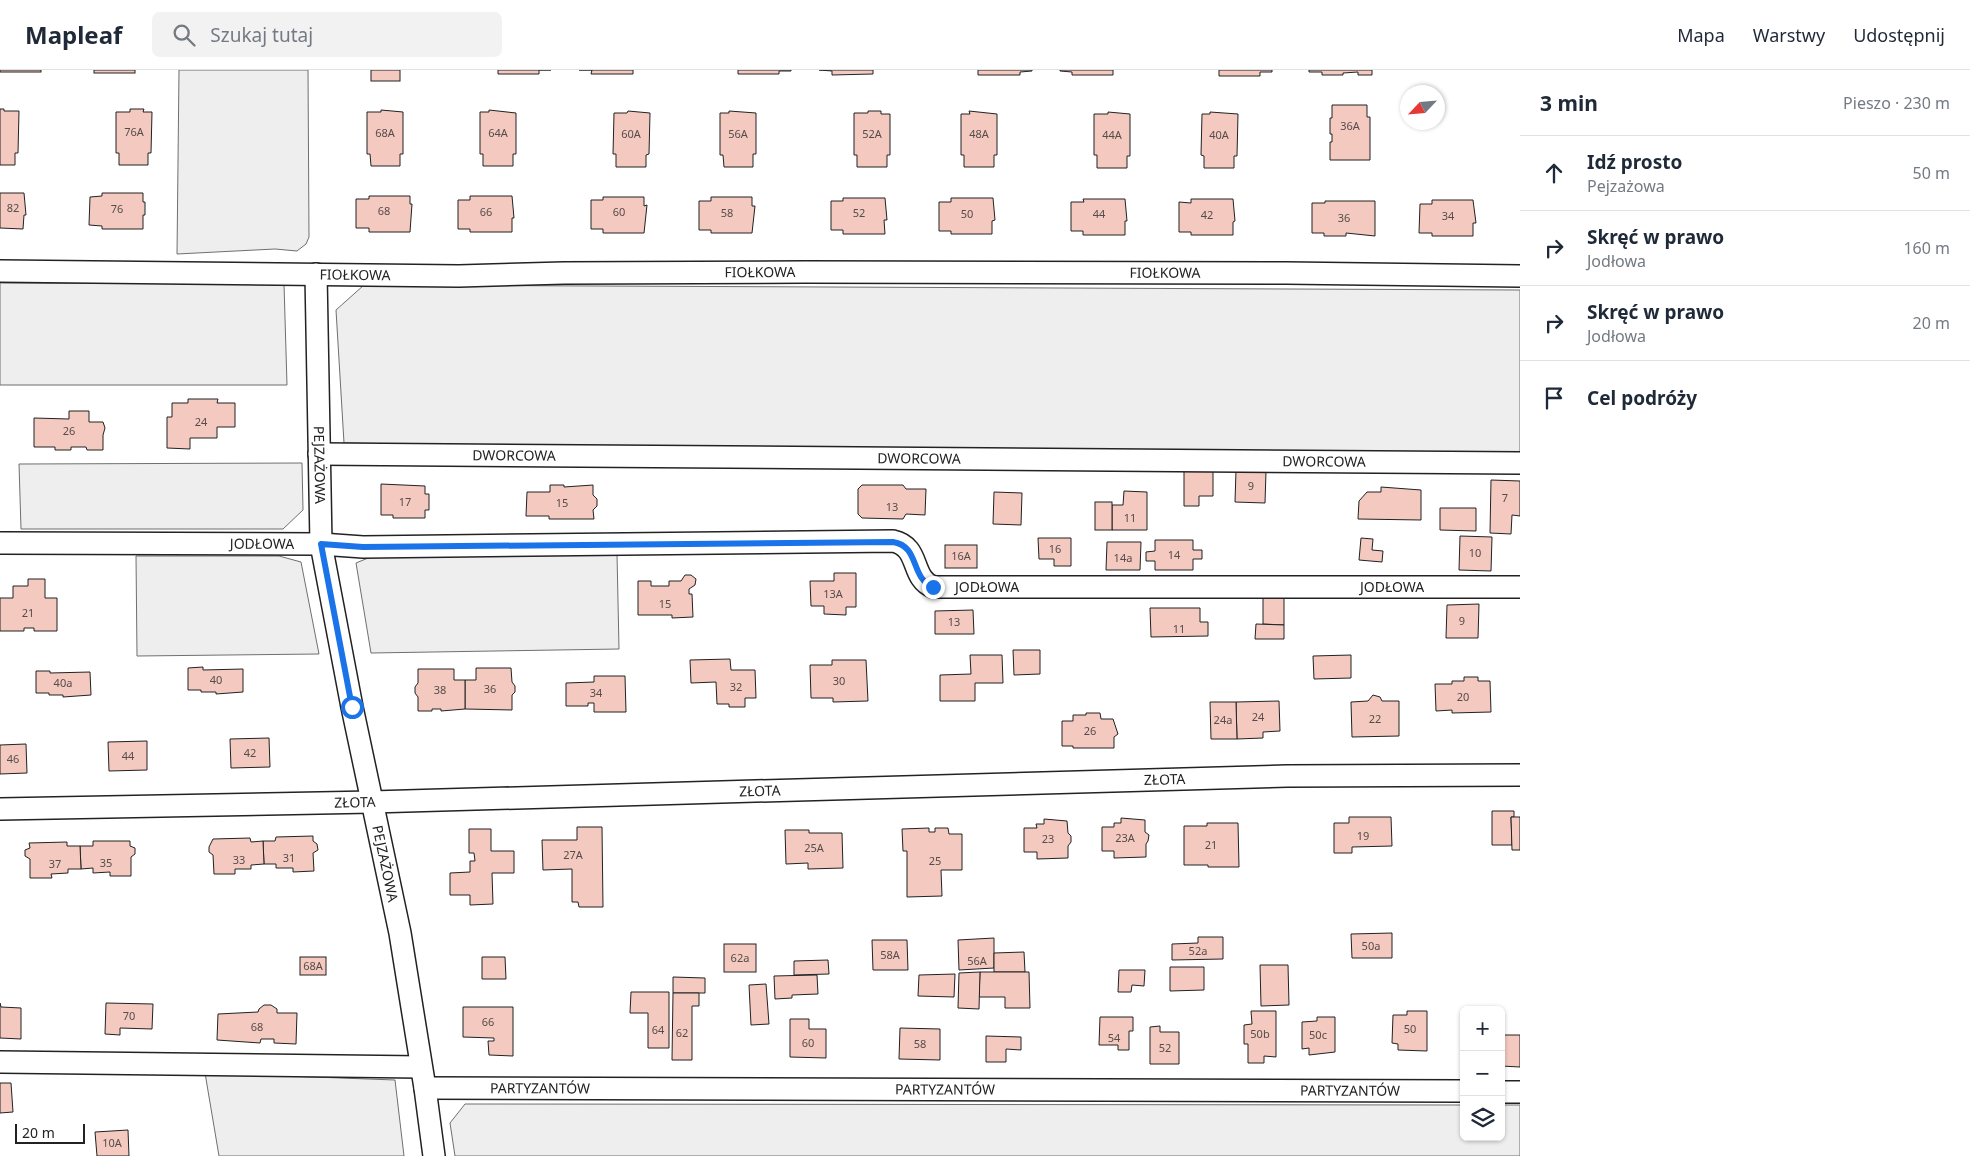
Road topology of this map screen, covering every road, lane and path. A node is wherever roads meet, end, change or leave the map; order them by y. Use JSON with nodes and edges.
{"nodes":[{"id":1,"x":0,"y":271,"type":"edge"},
{"id":2,"x":316,"y":274,"type":"junction"},
{"id":3,"x":1520,"y":276,"type":"edge"},
{"id":4,"x":319,"y":454,"type":"junction"},
{"id":5,"x":1520,"y":463,"type":"edge"},
{"id":6,"x":0,"y":543,"type":"edge"},
{"id":7,"x":321,"y":544,"type":"junction"},
{"id":8,"x":1520,"y":587,"type":"edge"},
{"id":9,"x":1520,"y":775,"type":"edge"},
{"id":10,"x":372,"y":802,"type":"junction"},
{"id":11,"x":0,"y":809,"type":"edge"},
{"id":12,"x":0,"y":1062,"type":"edge"},
{"id":13,"x":421,"y":1067,"type":"junction"},
{"id":14,"x":425,"y":1088,"type":"junction"},
{"id":15,"x":1460,"y":1092,"type":"edge"},
{"id":16,"x":1505,"y":1092,"type":"edge"},
{"id":17,"x":1520,"y":1092,"type":"edge"},
{"id":18,"x":434,"y":1156,"type":"edge"}],
"edges":[{"from":1,"to":2,"type":"street","name":"FIOŁKOWA"},
{"from":2,"to":3,"type":"street","name":"FIOŁKOWA"},
{"from":2,"to":4,"type":"street","name":"PEJZAŻOWA"},
{"from":4,"to":5,"type":"street","name":"DWORCOWA"},
{"from":4,"to":7,"type":"street","name":"PEJZAŻOWA"},
{"from":6,"to":7,"type":"street","name":"JODŁOWA"},
{"from":7,"to":8,"type":"street","name":"JODŁOWA"},
{"from":7,"to":10,"type":"street","name":"PEJZAŻOWA"},
{"from":9,"to":10,"type":"street","name":"ZŁOTA"},
{"from":10,"to":11,"type":"street","name":"ZŁOTA"},
{"from":10,"to":13,"type":"street","name":"PEJZAŻOWA"},
{"from":12,"to":13,"type":"street"},
{"from":13,"to":14,"type":"street","name":"PEJZAŻOWA"},
{"from":14,"to":15,"type":"street","name":"PARTYZANTÓW"},
{"from":14,"to":18,"type":"street","name":"PEJZAŻOWA"},
{"from":16,"to":17,"type":"street"}]}
